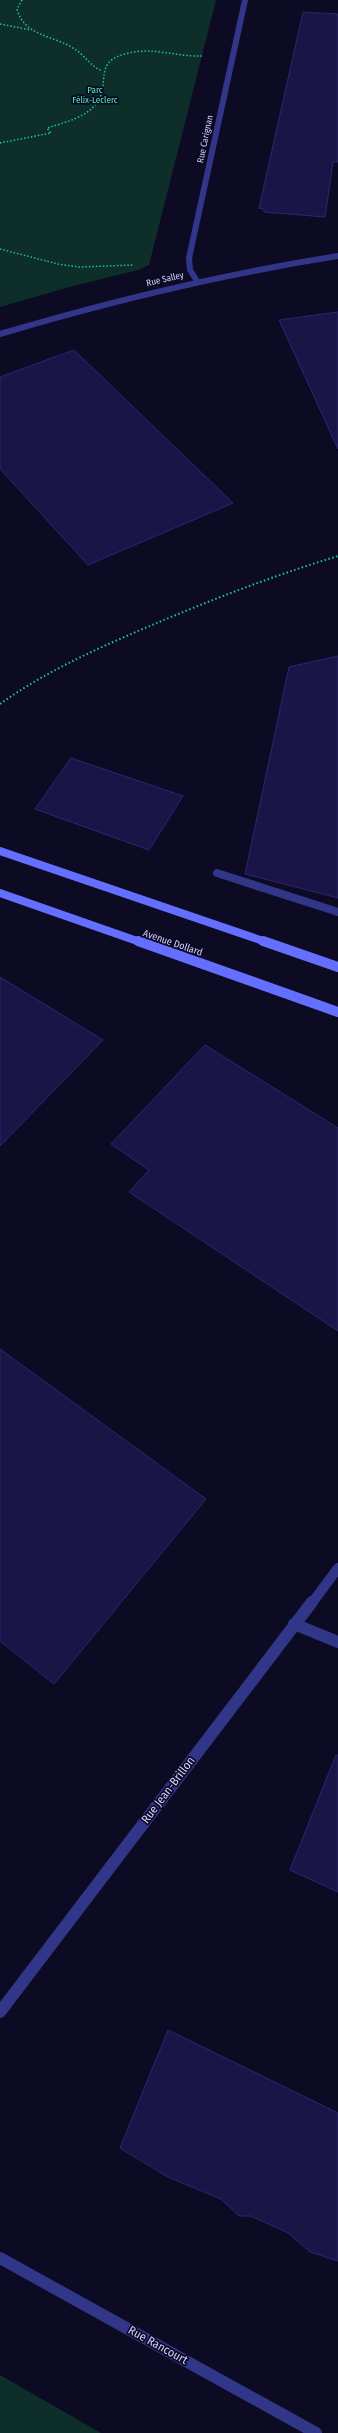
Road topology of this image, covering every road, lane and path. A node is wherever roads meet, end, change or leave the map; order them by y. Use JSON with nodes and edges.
{"nodes":[{"id":1,"x":22,"y":0,"type":"edge"},
{"id":2,"x":245,"y":0,"type":"edge"},
{"id":3,"x":0,"y":24,"type":"edge"},
{"id":4,"x":32,"y":31,"type":"junction"},
{"id":5,"x":205,"y":56,"type":"dead end"},
{"id":6,"x":102,"y":71,"type":"junction"},
{"id":7,"x":0,"y":143,"type":"edge"},
{"id":8,"x":0,"y":249,"type":"edge"},
{"id":9,"x":338,"y":256,"type":"edge"},
{"id":10,"x":136,"y":266,"type":"dead end"},
{"id":11,"x":197,"y":281,"type":"junction"},
{"id":12,"x":0,"y":334,"type":"edge"},
{"id":13,"x":338,"y":556,"type":"edge"},
{"id":14,"x":0,"y":704,"type":"edge"},
{"id":15,"x":0,"y":851,"type":"edge"},
{"id":16,"x":217,"y":873,"type":"dead end"},
{"id":17,"x":0,"y":893,"type":"edge"},
{"id":18,"x":338,"y":912,"type":"edge"},
{"id":19,"x":338,"y":967,"type":"edge"},
{"id":20,"x":338,"y":1012,"type":"edge"},
{"id":21,"x":338,"y":1568,"type":"edge"},
{"id":22,"x":294,"y":1624,"type":"junction"},
{"id":23,"x":338,"y":1642,"type":"edge"},
{"id":24,"x":0,"y":2012,"type":"edge"},
{"id":25,"x":0,"y":2258,"type":"edge"},
{"id":26,"x":315,"y":2433,"type":"edge"}],
"edges":[{"from":1,"to":4,"type":"path"},
{"from":2,"to":11,"type":"street","name":"Rue Carignan"},
{"from":3,"to":4,"type":"path"},
{"from":4,"to":6,"type":"path"},
{"from":5,"to":6,"type":"path"},
{"from":6,"to":7,"type":"path"},
{"from":8,"to":10,"type":"path"},
{"from":9,"to":11,"type":"street","name":"Rue Salley"},
{"from":11,"to":12,"type":"street","name":"Rue Salley"},
{"from":13,"to":14,"type":"path"},
{"from":15,"to":19,"type":"main road"},
{"from":16,"to":18,"type":"street"},
{"from":17,"to":20,"type":"main road","name":"Avenue Dollard"},
{"from":21,"to":22,"type":"street","name":"Rue Jean-Brillon"},
{"from":22,"to":23,"type":"street"},
{"from":22,"to":24,"type":"street","name":"Rue Jean-Brillon"},
{"from":25,"to":26,"type":"street","name":"Rue Rancourt"}]}
